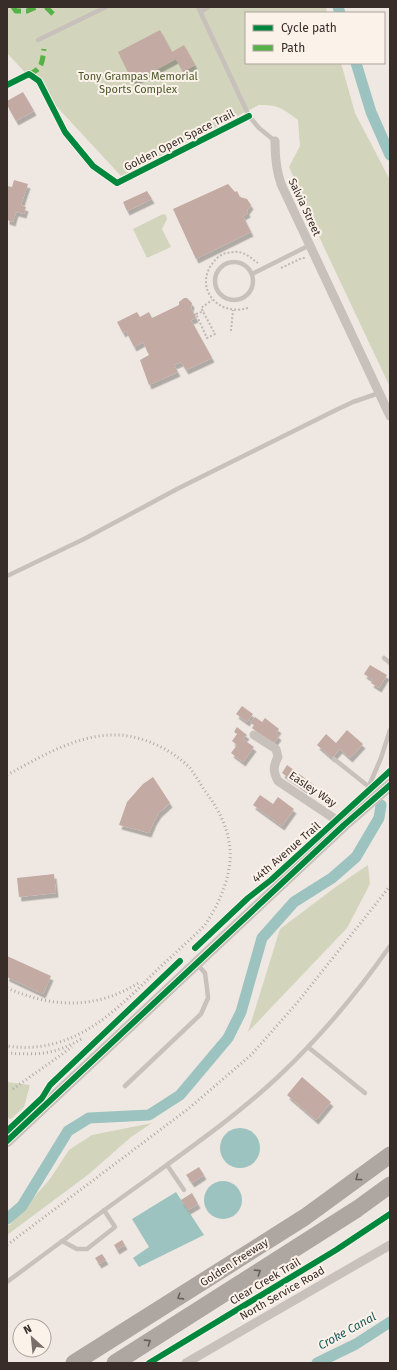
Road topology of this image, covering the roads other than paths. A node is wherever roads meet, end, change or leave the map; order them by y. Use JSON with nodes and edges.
{"nodes":[{"id":1,"x":106,"y":7,"type":"edge"},
{"id":2,"x":198,"y":7,"type":"edge"},
{"id":3,"x":208,"y":7,"type":"edge"},
{"id":4,"x":201,"y":12,"type":"junction"},
{"id":5,"x":38,"y":40,"type":"dead end"},
{"id":6,"x":275,"y":141,"type":"joint"},
{"id":7,"x":310,"y":245,"type":"junction"},
{"id":8,"x":252,"y":274,"type":"junction"},
{"id":9,"x":379,"y":393,"type":"junction"},
{"id":10,"x":390,"y":416,"type":"edge"},
{"id":11,"x":7,"y":576,"type":"edge"},
{"id":12,"x":384,"y":658,"type":"dead end"},
{"id":13,"x":390,"y":663,"type":"edge"},
{"id":14,"x":390,"y":730,"type":"edge"},
{"id":15,"x":254,"y":735,"type":"dead end"},
{"id":16,"x":334,"y":758,"type":"dead end"},
{"id":17,"x":390,"y":785,"type":"edge"},
{"id":18,"x":369,"y":786,"type":"junction"},
{"id":19,"x":379,"y":794,"type":"junction"},
{"id":20,"x":344,"y":825,"type":"junction"},
{"id":21,"x":390,"y":946,"type":"edge"},
{"id":22,"x":197,"y":964,"type":"junction"},
{"id":23,"x":308,"y":1047,"type":"junction"},
{"id":24,"x":125,"y":1086,"type":"dead end"},
{"id":25,"x":365,"y":1093,"type":"dead end"},
{"id":26,"x":12,"y":1131,"type":"edge"},
{"id":27,"x":7,"y":1141,"type":"edge"},
{"id":28,"x":390,"y":1155,"type":"edge"},
{"id":29,"x":166,"y":1165,"type":"junction"},
{"id":30,"x":390,"y":1185,"type":"edge"},
{"id":31,"x":184,"y":1190,"type":"dead end"},
{"id":32,"x":104,"y":1210,"type":"junction"},
{"id":33,"x":62,"y":1240,"type":"junction"},
{"id":34,"x":390,"y":1245,"type":"edge"},
{"id":35,"x":7,"y":1282,"type":"edge"},
{"id":36,"x":74,"y":1363,"type":"edge"},
{"id":37,"x":115,"y":1363,"type":"edge"},
{"id":38,"x":186,"y":1363,"type":"edge"}],
"edges":[{"from":1,"to":5,"type":"lane"},
{"from":2,"to":4,"type":"lane","name":"Salvia Street"},
{"from":3,"to":4,"type":"lane"},
{"from":4,"to":6,"type":"lane","name":"Salvia Street"},
{"from":6,"to":7,"type":"street","name":"Salvia Street"},
{"from":7,"to":8,"type":"lane"},
{"from":7,"to":9,"type":"street","name":"Salvia Street"},
{"from":8,"to":8,"type":"lane"},
{"from":9,"to":10,"type":"street","name":"Salvia Street"},
{"from":9,"to":11,"type":"lane"},
{"from":12,"to":13,"type":"lane"},
{"from":14,"to":18,"type":"lane"},
{"from":15,"to":20,"type":"street","name":"Easley Way"},
{"from":16,"to":18,"type":"lane"},
{"from":17,"to":19,"type":"street"},
{"from":18,"to":19,"type":"lane"},
{"from":19,"to":20,"type":"street"},
{"from":20,"to":22,"type":"street"},
{"from":21,"to":23,"type":"lane"},
{"from":22,"to":24,"type":"lane"},
{"from":22,"to":26,"type":"street"},
{"from":23,"to":25,"type":"lane"},
{"from":23,"to":29,"type":"lane"},
{"from":26,"to":27,"type":"street"},
{"from":28,"to":36,"type":"highway","name":"Golden Freeway","one_way":true},
{"from":29,"to":31,"type":"lane"},
{"from":29,"to":32,"type":"lane"},
{"from":37,"to":30,"type":"highway","name":"Golden Freeway","one_way":true},
{"from":32,"to":33,"type":"lane"},
{"from":32,"to":33,"type":"lane"},
{"from":33,"to":35,"type":"lane"},
{"from":34,"to":38,"type":"street","name":"North Service Road"}]}
